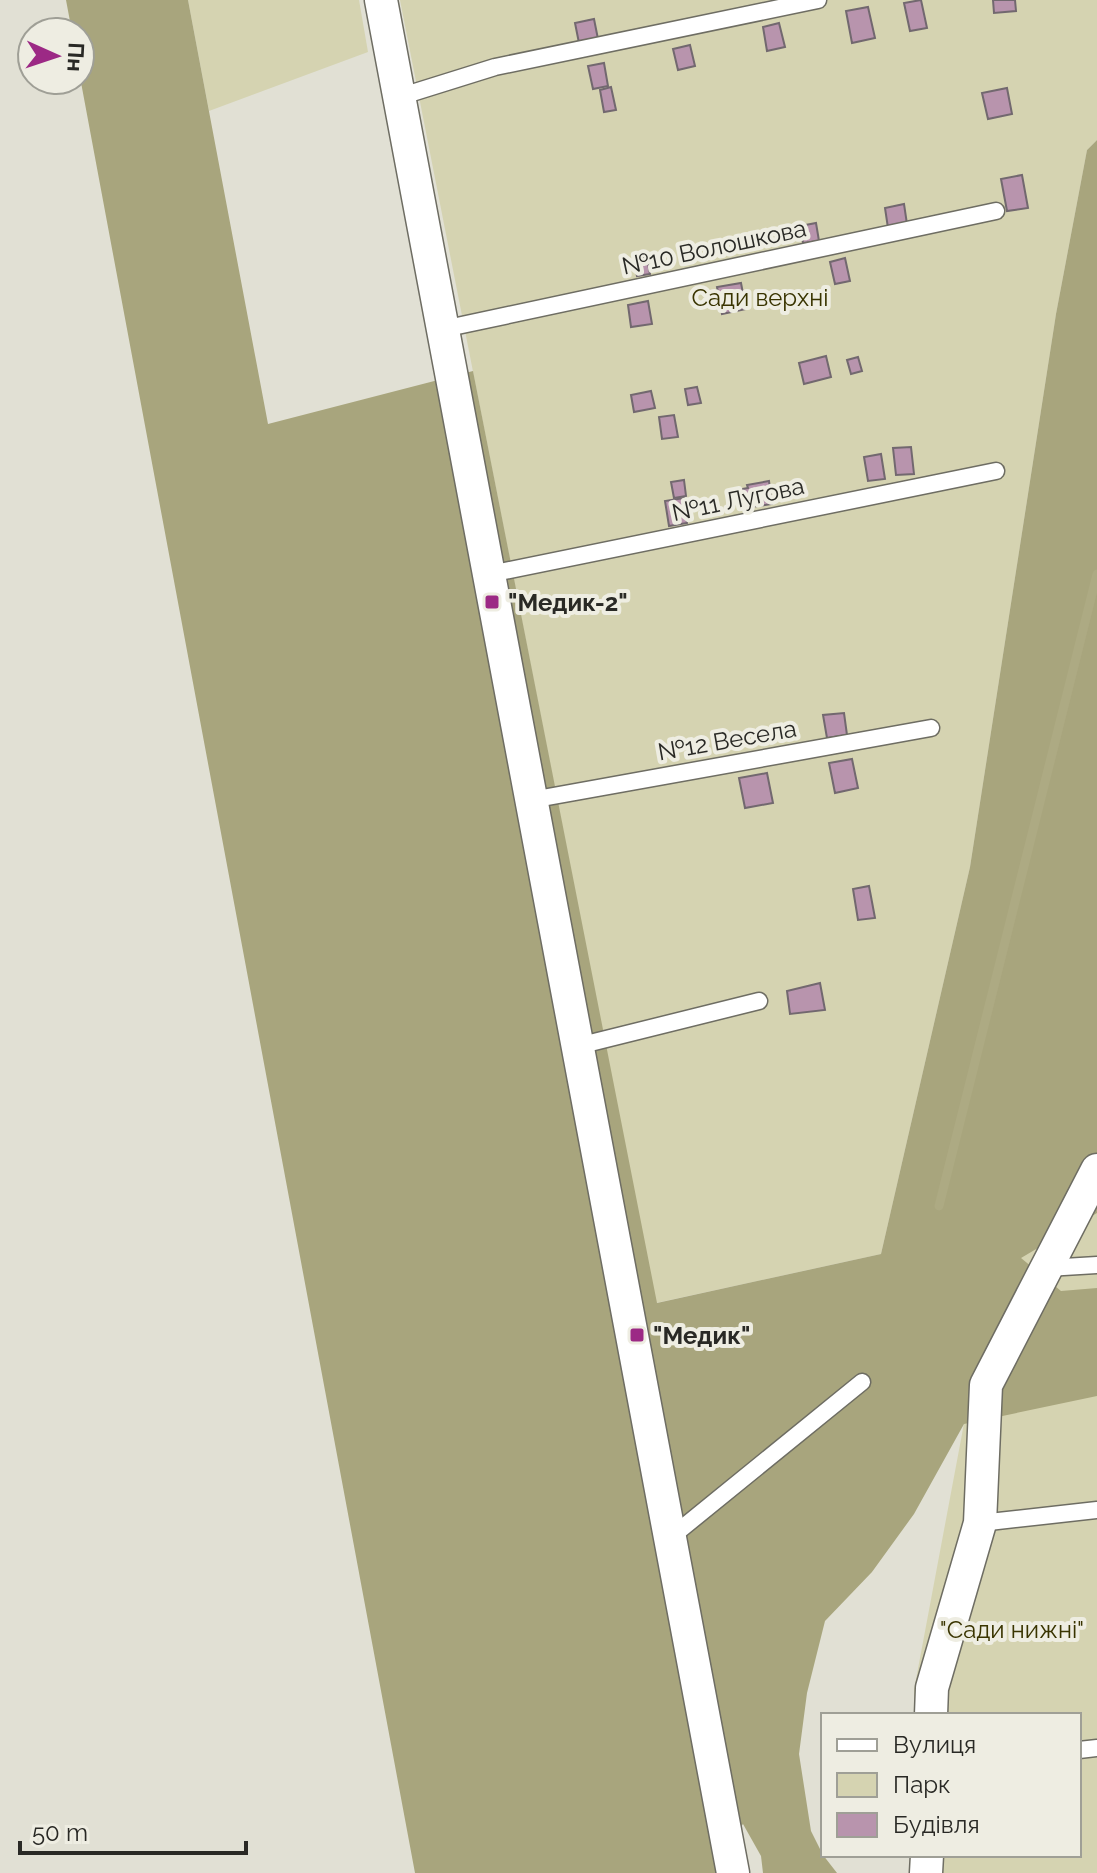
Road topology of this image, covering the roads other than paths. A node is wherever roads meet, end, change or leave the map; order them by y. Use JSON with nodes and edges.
{"nodes":[{"id":1,"x":381,"y":0,"type":"edge"},
{"id":2,"x":818,"y":0,"type":"edge"},
{"id":3,"x":399,"y":97,"type":"junction"},
{"id":4,"x":996,"y":211,"type":"dead end"},
{"id":5,"x":443,"y":329,"type":"junction"},
{"id":6,"x":996,"y":471,"type":"dead end"},
{"id":7,"x":490,"y":574,"type":"junction"},
{"id":8,"x":931,"y":728,"type":"dead end"},
{"id":9,"x":531,"y":800,"type":"junction"},
{"id":10,"x":759,"y":1001,"type":"dead end"},
{"id":11,"x":578,"y":1046,"type":"junction"},
{"id":12,"x":1097,"y":1170,"type":"edge"},
{"id":13,"x":1097,"y":1265,"type":"edge"},
{"id":14,"x":1047,"y":1268,"type":"junction"},
{"id":15,"x":862,"y":1382,"type":"dead end"},
{"id":16,"x":1097,"y":1510,"type":"edge"},
{"id":17,"x":980,"y":1523,"type":"junction"},
{"id":18,"x":670,"y":1538,"type":"junction"},
{"id":19,"x":931,"y":1713,"type":"edge"},
{"id":20,"x":733,"y":1873,"type":"edge"}],
"edges":[{"from":1,"to":3,"type":"street"},
{"from":2,"to":3,"type":"lane"},
{"from":3,"to":5,"type":"street"},
{"from":4,"to":5,"type":"lane","name":"№10 Волошкова"},
{"from":5,"to":7,"type":"street"},
{"from":6,"to":7,"type":"lane","name":"№11 Лугова"},
{"from":7,"to":9,"type":"street"},
{"from":8,"to":9,"type":"lane","name":"№12 Весела"},
{"from":9,"to":11,"type":"street"},
{"from":10,"to":11,"type":"lane"},
{"from":11,"to":18,"type":"street"},
{"from":12,"to":14,"type":"street"},
{"from":13,"to":14,"type":"lane"},
{"from":14,"to":17,"type":"street"},
{"from":15,"to":18,"type":"lane"},
{"from":16,"to":17,"type":"lane"},
{"from":17,"to":19,"type":"street"},
{"from":18,"to":20,"type":"street"}]}
